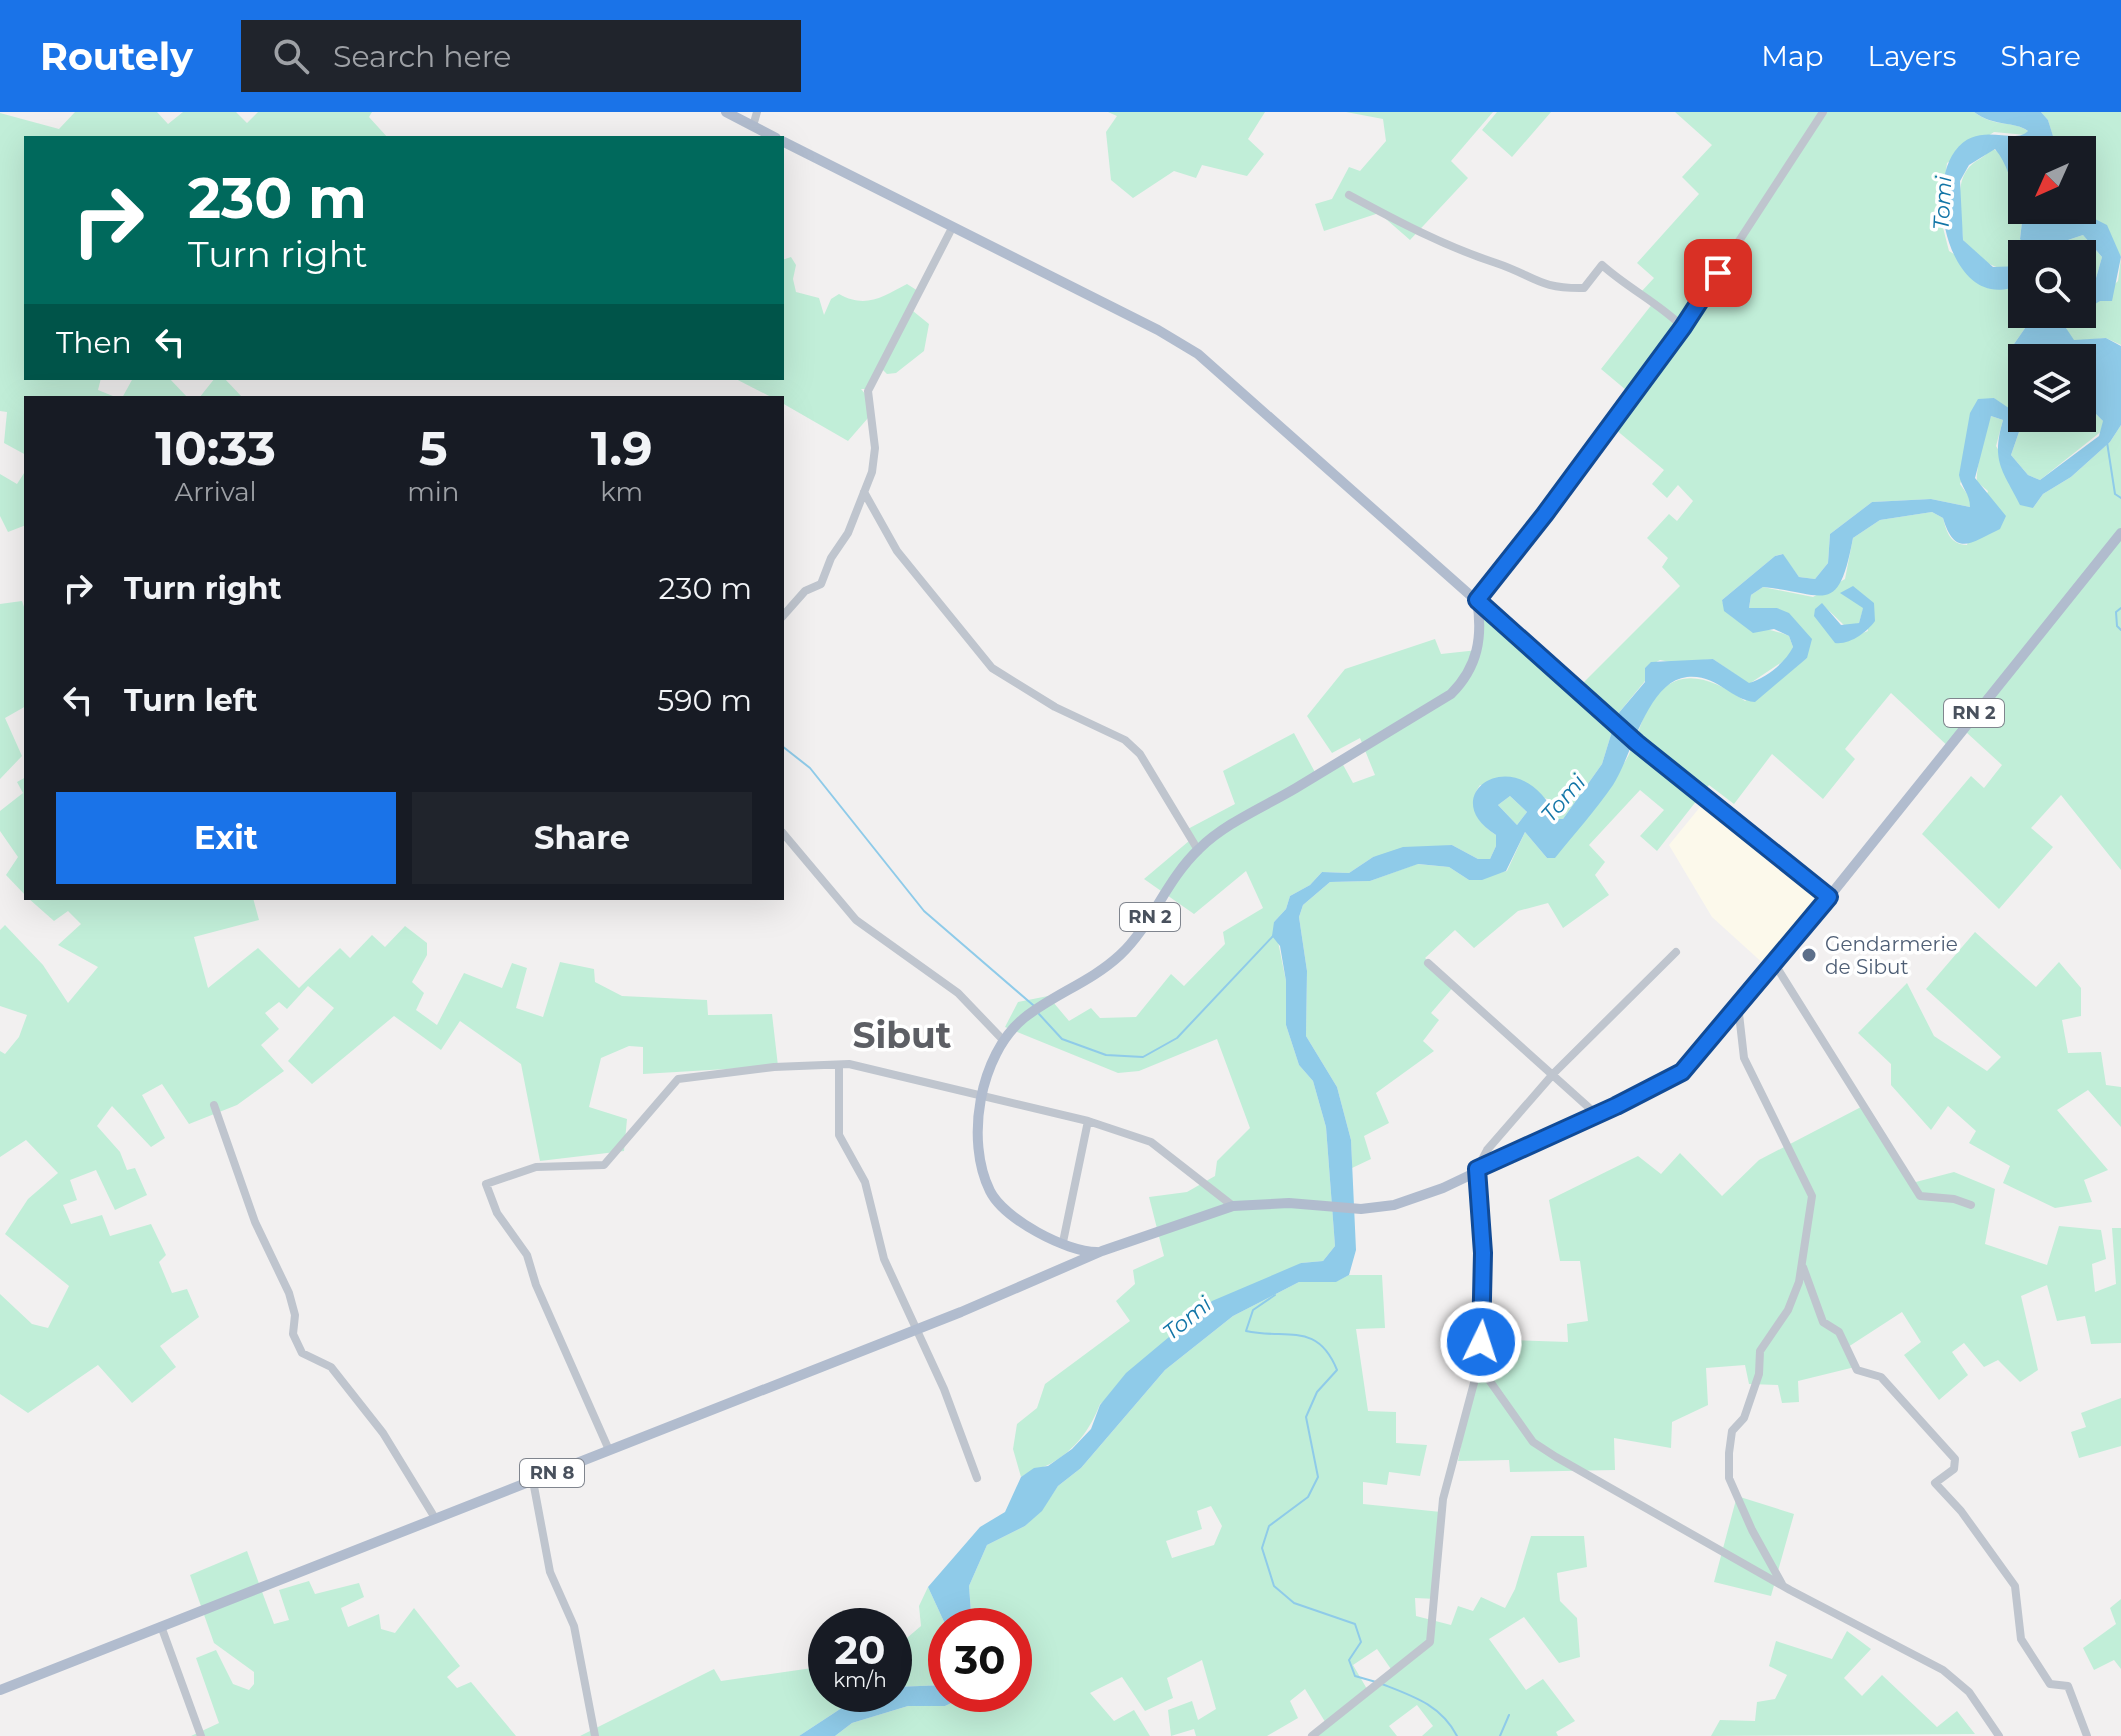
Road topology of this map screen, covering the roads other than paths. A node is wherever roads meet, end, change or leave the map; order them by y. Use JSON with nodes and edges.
{"nodes":[{"id":1,"x":726,"y":112,"type":"edge"},
{"id":2,"x":757,"y":112,"type":"edge"},
{"id":3,"x":1823,"y":112,"type":"edge"},
{"id":4,"x":753,"y":126,"type":"junction"},
{"id":5,"x":772,"y":136,"type":"edge"},
{"id":6,"x":784,"y":142,"type":"edge"},
{"id":7,"x":1349,"y":195,"type":"dead end"},
{"id":8,"x":952,"y":228,"type":"junction"},
{"id":9,"x":1683,"y":327,"type":"junction"},
{"id":10,"x":864,"y":492,"type":"junction"},
{"id":11,"x":2121,"y":533,"type":"edge"},
{"id":12,"x":1477,"y":600,"type":"junction"},
{"id":13,"x":784,"y":615,"type":"edge"},
{"id":14,"x":784,"y":834,"type":"edge"},
{"id":15,"x":1198,"y":850,"type":"junction"},
{"id":16,"x":1829,"y":897,"type":"junction"},
{"id":17,"x":1676,"y":952,"type":"dead end"},
{"id":18,"x":1428,"y":963,"type":"dead end"},
{"id":19,"x":1774,"y":963,"type":"junction"},
{"id":20,"x":1738,"y":1005,"type":"junction"},
{"id":21,"x":1004,"y":1041,"type":"junction"},
{"id":22,"x":839,"y":1066,"type":"junction"},
{"id":23,"x":1554,"y":1073,"type":"junction"},
{"id":24,"x":983,"y":1098,"type":"junction"},
{"id":25,"x":214,"y":1105,"type":"dead end"},
{"id":26,"x":1596,"y":1114,"type":"junction"},
{"id":27,"x":1088,"y":1121,"type":"junction"},
{"id":28,"x":1477,"y":1169,"type":"junction"},
{"id":29,"x":1971,"y":1205,"type":"dead end"},
{"id":30,"x":1233,"y":1206,"type":"junction"},
{"id":31,"x":1063,"y":1242,"type":"junction"},
{"id":32,"x":1802,"y":1249,"type":"junction"},
{"id":33,"x":1102,"y":1251,"type":"junction"},
{"id":34,"x":918,"y":1329,"type":"junction"},
{"id":35,"x":1477,"y":1363,"type":"junction"},
{"id":36,"x":609,"y":1450,"type":"junction"},
{"id":37,"x":977,"y":1478,"type":"dead end"},
{"id":38,"x":533,"y":1481,"type":"junction"},
{"id":39,"x":435,"y":1518,"type":"junction"},
{"id":40,"x":1783,"y":1585,"type":"junction"},
{"id":41,"x":161,"y":1626,"type":"junction"},
{"id":42,"x":0,"y":1690,"type":"edge"},
{"id":43,"x":201,"y":1736,"type":"edge"},
{"id":44,"x":595,"y":1736,"type":"edge"},
{"id":45,"x":1312,"y":1736,"type":"edge"},
{"id":46,"x":1999,"y":1736,"type":"edge"},
{"id":47,"x":2087,"y":1736,"type":"edge"}],
"edges":[{"from":1,"to":4,"type":"main road"},
{"from":2,"to":4,"type":"street"},
{"from":3,"to":9,"type":"street"},
{"from":4,"to":5,"type":"main road"},
{"from":6,"to":8,"type":"main road"},
{"from":7,"to":9,"type":"street"},
{"from":8,"to":10,"type":"street"},
{"from":8,"to":12,"type":"main road"},
{"from":9,"to":12,"type":"street"},
{"from":10,"to":13,"type":"street"},
{"from":10,"to":15,"type":"street"},
{"from":11,"to":16,"type":"main road","number":"RN 2"},
{"from":12,"to":15,"type":"main road","number":"RN 2"},
{"from":12,"to":16,"type":"main road"},
{"from":14,"to":21,"type":"street"},
{"from":15,"to":21,"type":"main road","number":"RN 2"},
{"from":16,"to":19,"type":"main road","number":"RN 2"},
{"from":17,"to":23,"type":"street"},
{"from":18,"to":23,"type":"street"},
{"from":19,"to":20,"type":"main road","number":"RN 2"},
{"from":19,"to":29,"type":"street"},
{"from":20,"to":26,"type":"main road","number":"RN 2"},
{"from":20,"to":32,"type":"street"},
{"from":21,"to":24,"type":"main road","number":"RN 2"},
{"from":22,"to":24,"type":"street"},
{"from":22,"to":34,"type":"street"},
{"from":22,"to":36,"type":"street"},
{"from":23,"to":26,"type":"street"},
{"from":23,"to":28,"type":"street"},
{"from":24,"to":27,"type":"street"},
{"from":24,"to":31,"type":"main road","number":"RN 2"},
{"from":25,"to":39,"type":"street"},
{"from":26,"to":28,"type":"main road","number":"RN 2"},
{"from":27,"to":30,"type":"street"},
{"from":27,"to":31,"type":"street"},
{"from":28,"to":30,"type":"main road","number":"RN 2"},
{"from":28,"to":35,"type":"street"},
{"from":30,"to":33,"type":"main road","number":"RN 2"},
{"from":31,"to":33,"type":"main road","number":"RN 2"},
{"from":32,"to":40,"type":"street"},
{"from":32,"to":47,"type":"street"},
{"from":33,"to":34,"type":"main road","number":"RN 8"},
{"from":34,"to":36,"type":"main road","number":"RN 8"},
{"from":34,"to":37,"type":"street"},
{"from":35,"to":40,"type":"street"},
{"from":35,"to":45,"type":"street"},
{"from":36,"to":38,"type":"main road","number":"RN 8"},
{"from":38,"to":39,"type":"main road","number":"RN 8"},
{"from":38,"to":44,"type":"street"},
{"from":39,"to":41,"type":"main road","number":"RN 8"},
{"from":40,"to":46,"type":"street"},
{"from":41,"to":42,"type":"main road","number":"RN 8"},
{"from":41,"to":43,"type":"street"}]}
